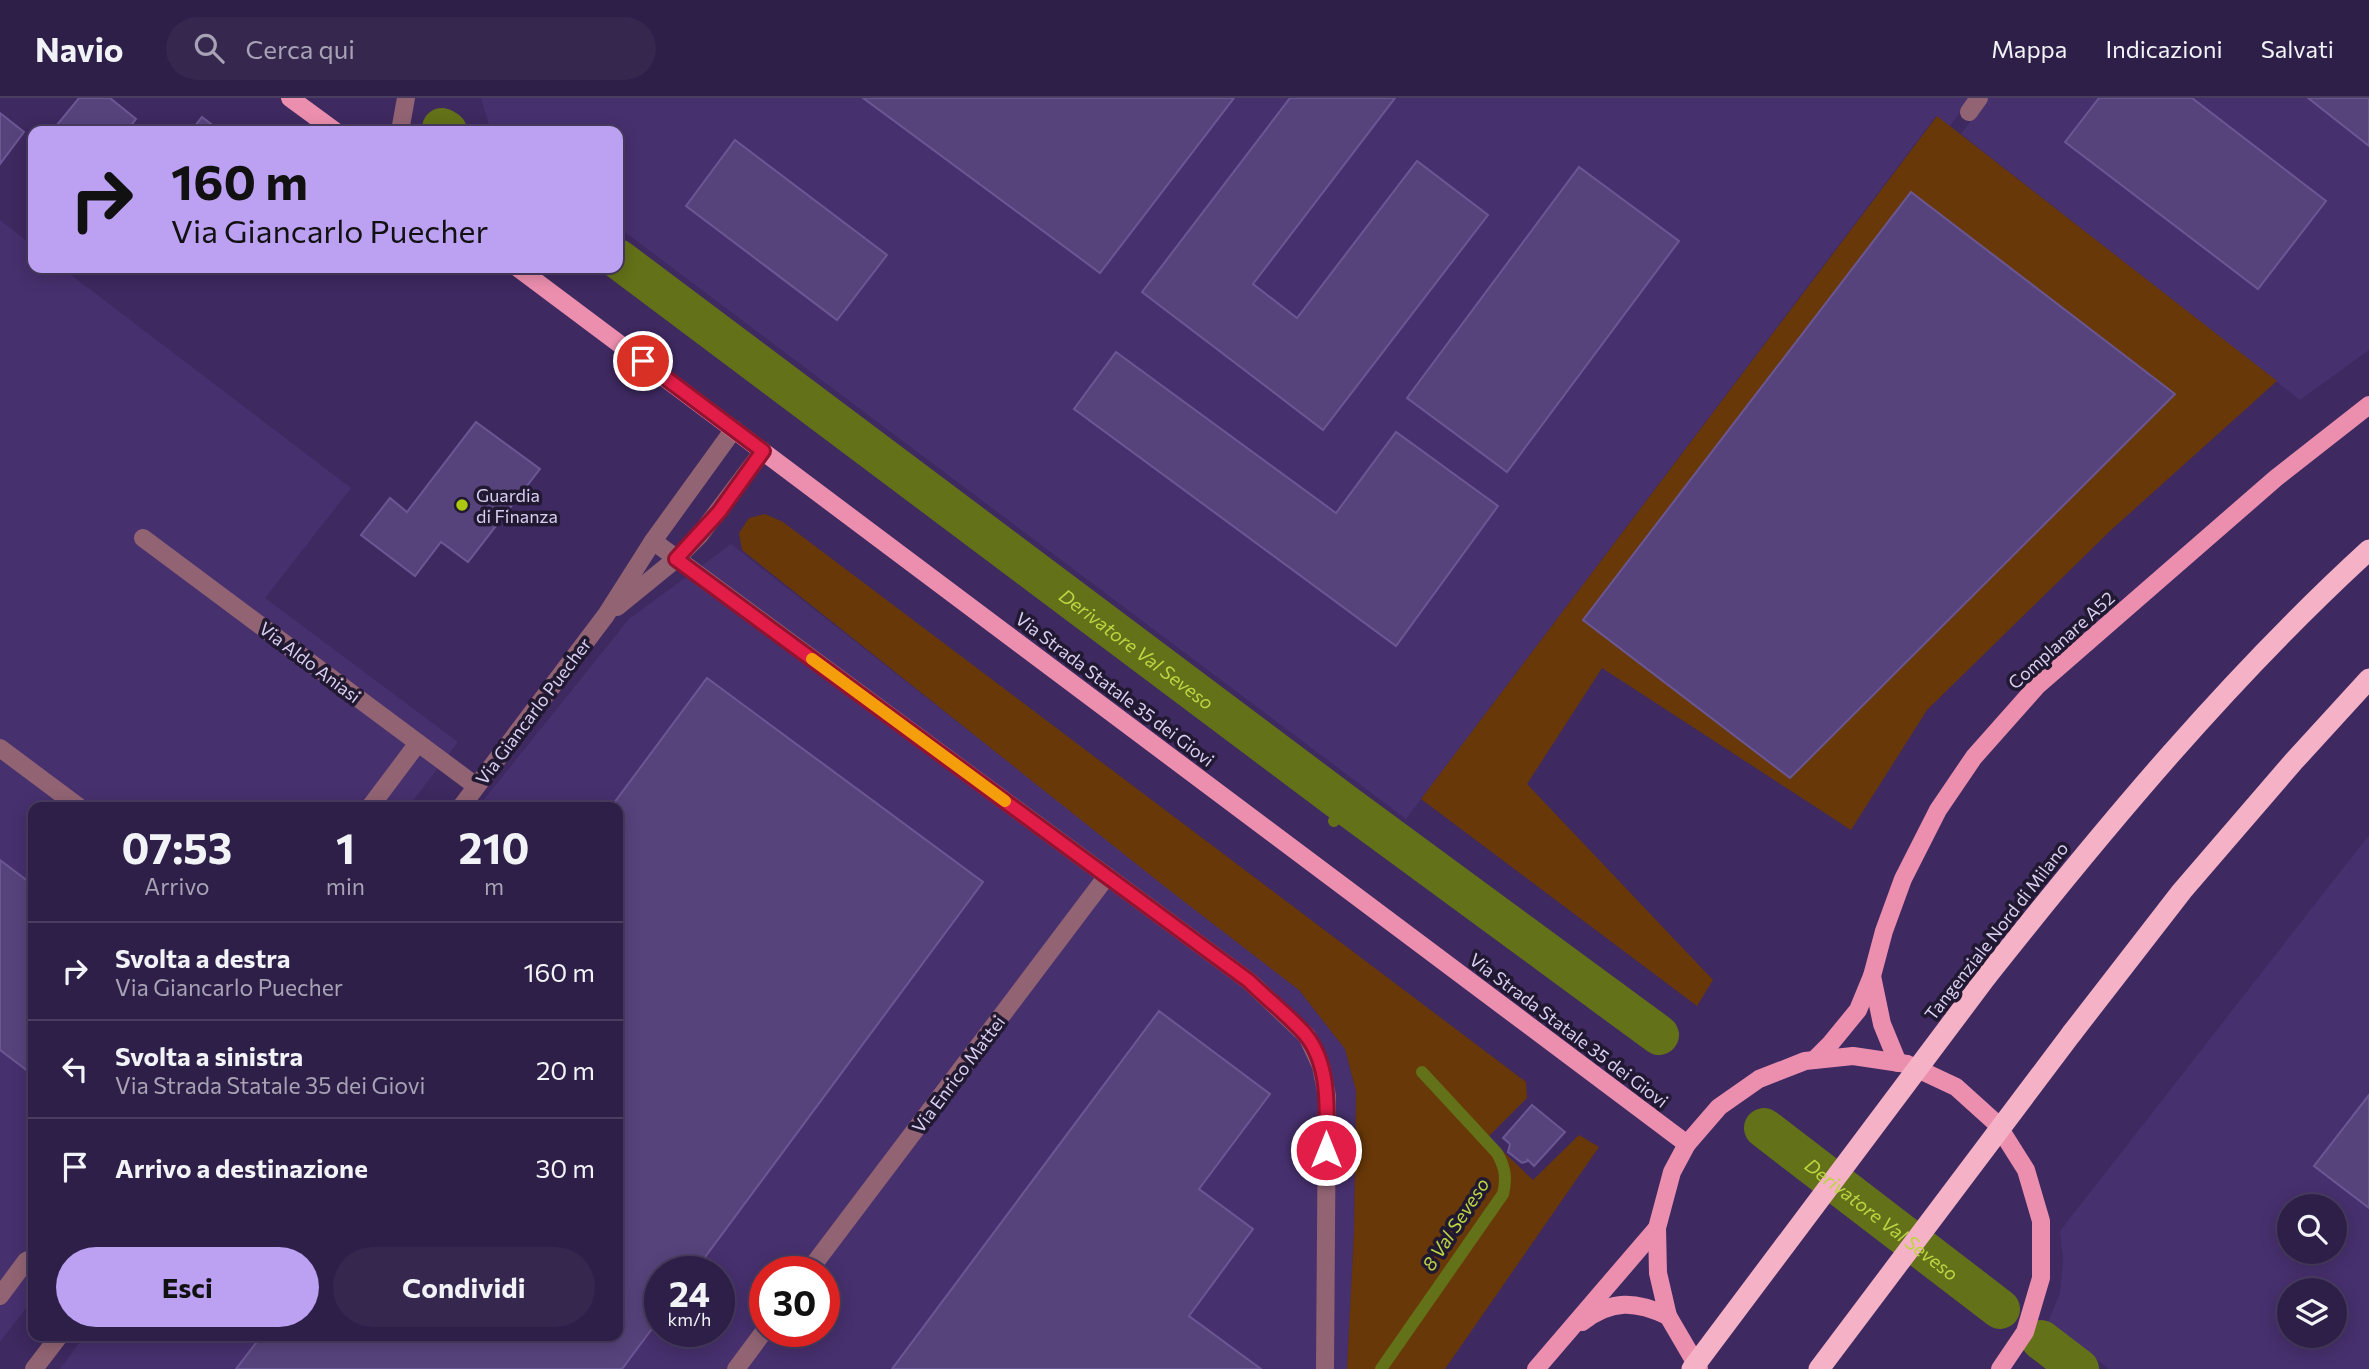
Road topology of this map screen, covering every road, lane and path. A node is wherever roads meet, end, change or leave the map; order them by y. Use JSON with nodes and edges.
{"nodes":[{"id":1,"x":290,"y":98,"type":"edge"},
{"id":2,"x":406,"y":98,"type":"edge"},
{"id":3,"x":328,"y":126,"type":"edge"},
{"id":4,"x":401,"y":126,"type":"edge"},
{"id":5,"x":525,"y":273,"type":"edge"},
{"id":6,"x":2369,"y":405,"type":"edge"},
{"id":7,"x":734,"y":429,"type":"junction"},
{"id":8,"x":763,"y":451,"type":"junction"},
{"id":9,"x":144,"y":538,"type":"dead end"},
{"id":10,"x":653,"y":541,"type":"junction"},
{"id":11,"x":2369,"y":550,"type":"edge"},
{"id":12,"x":676,"y":559,"type":"junction"},
{"id":13,"x":606,"y":615,"type":"junction"},
{"id":14,"x":2369,"y":678,"type":"edge"},
{"id":15,"x":418,"y":743,"type":"junction"},
{"id":16,"x":0,"y":748,"type":"edge"},
{"id":17,"x":477,"y":786,"type":"junction"},
{"id":18,"x":72,"y":802,"type":"edge"},
{"id":19,"x":374,"y":802,"type":"edge"},
{"id":20,"x":465,"y":802,"type":"edge"},
{"id":21,"x":1107,"y":876,"type":"junction"},
{"id":22,"x":1872,"y":976,"type":"junction"},
{"id":23,"x":1814,"y":1060,"type":"junction"},
{"id":24,"x":1898,"y":1063,"type":"junction"},
{"id":25,"x":1687,"y":1144,"type":"junction"},
{"id":26,"x":1657,"y":1228,"type":"junction"},
{"id":27,"x":820,"y":1256,"type":"edge"},
{"id":28,"x":28,"y":1261,"type":"edge"},
{"id":29,"x":0,"y":1296,"type":"edge"},
{"id":30,"x":1668,"y":1317,"type":"junction"},
{"id":31,"x":1568,"y":1333,"type":"junction"},
{"id":32,"x":55,"y":1341,"type":"edge"},
{"id":33,"x":752,"y":1347,"type":"edge"},
{"id":34,"x":34,"y":1369,"type":"edge"},
{"id":35,"x":736,"y":1369,"type":"edge"},
{"id":36,"x":1325,"y":1369,"type":"edge"},
{"id":37,"x":1536,"y":1369,"type":"edge"},
{"id":38,"x":1692,"y":1369,"type":"edge"},
{"id":39,"x":1699,"y":1369,"type":"edge"},
{"id":40,"x":1819,"y":1369,"type":"edge"},
{"id":41,"x":2000,"y":1369,"type":"edge"}],
"edges":[{"from":1,"to":3,"type":"main road"},
{"from":2,"to":4,"type":"street"},
{"from":5,"to":7,"type":"main road","name":"Via Strada Statale 35 dei Giovi"},
{"from":6,"to":22,"type":"main road","name":"Complanare A52"},
{"from":7,"to":8,"type":"main road","name":"Via Strada Statale 35 dei Giovi"},
{"from":7,"to":10,"type":"street","name":"Via Giancarlo Puecher"},
{"from":8,"to":12,"type":"street","name":"Via Giancarlo Puecher"},
{"from":8,"to":25,"type":"main road","name":"Via Strada Statale 35 dei Giovi"},
{"from":9,"to":15,"type":"street","name":"Via Aldo Aniasi"},
{"from":10,"to":12,"type":"street"},
{"from":10,"to":13,"type":"street","name":"Via Giancarlo Puecher"},
{"from":11,"to":38,"type":"highway","name":"Tangenziale Nord di Milano","bridge":true},
{"from":12,"to":13,"type":"street","name":"Via Giancarlo Puecher"},
{"from":12,"to":21,"type":"street"},
{"from":13,"to":17,"type":"street","name":"Via Giancarlo Puecher"},
{"from":14,"to":40,"type":"highway","bridge":true},
{"from":15,"to":17,"type":"street","name":"Via Aldo Aniasi"},
{"from":15,"to":19,"type":"street"},
{"from":16,"to":18,"type":"street"},
{"from":17,"to":20,"type":"street","name":"Via Giancarlo Puecher"},
{"from":21,"to":27,"type":"street","name":"Via Enrico Mattei"},
{"from":21,"to":36,"type":"street"},
{"from":22,"to":23,"type":"main road","name":"Complanare A52"},
{"from":22,"to":24,"type":"main road","name":"Complanare A52"},
{"from":23,"to":24,"type":"main road"},
{"from":23,"to":25,"type":"main road"},
{"from":24,"to":41,"type":"main road"},
{"from":25,"to":26,"type":"main road"},
{"from":26,"to":30,"type":"main road"},
{"from":26,"to":31,"type":"main road"},
{"from":28,"to":29,"type":"street"},
{"from":30,"to":31,"type":"main road"},
{"from":30,"to":39,"type":"main road"},
{"from":31,"to":37,"type":"main road"},
{"from":32,"to":34,"type":"street"},
{"from":33,"to":35,"type":"street"}]}
